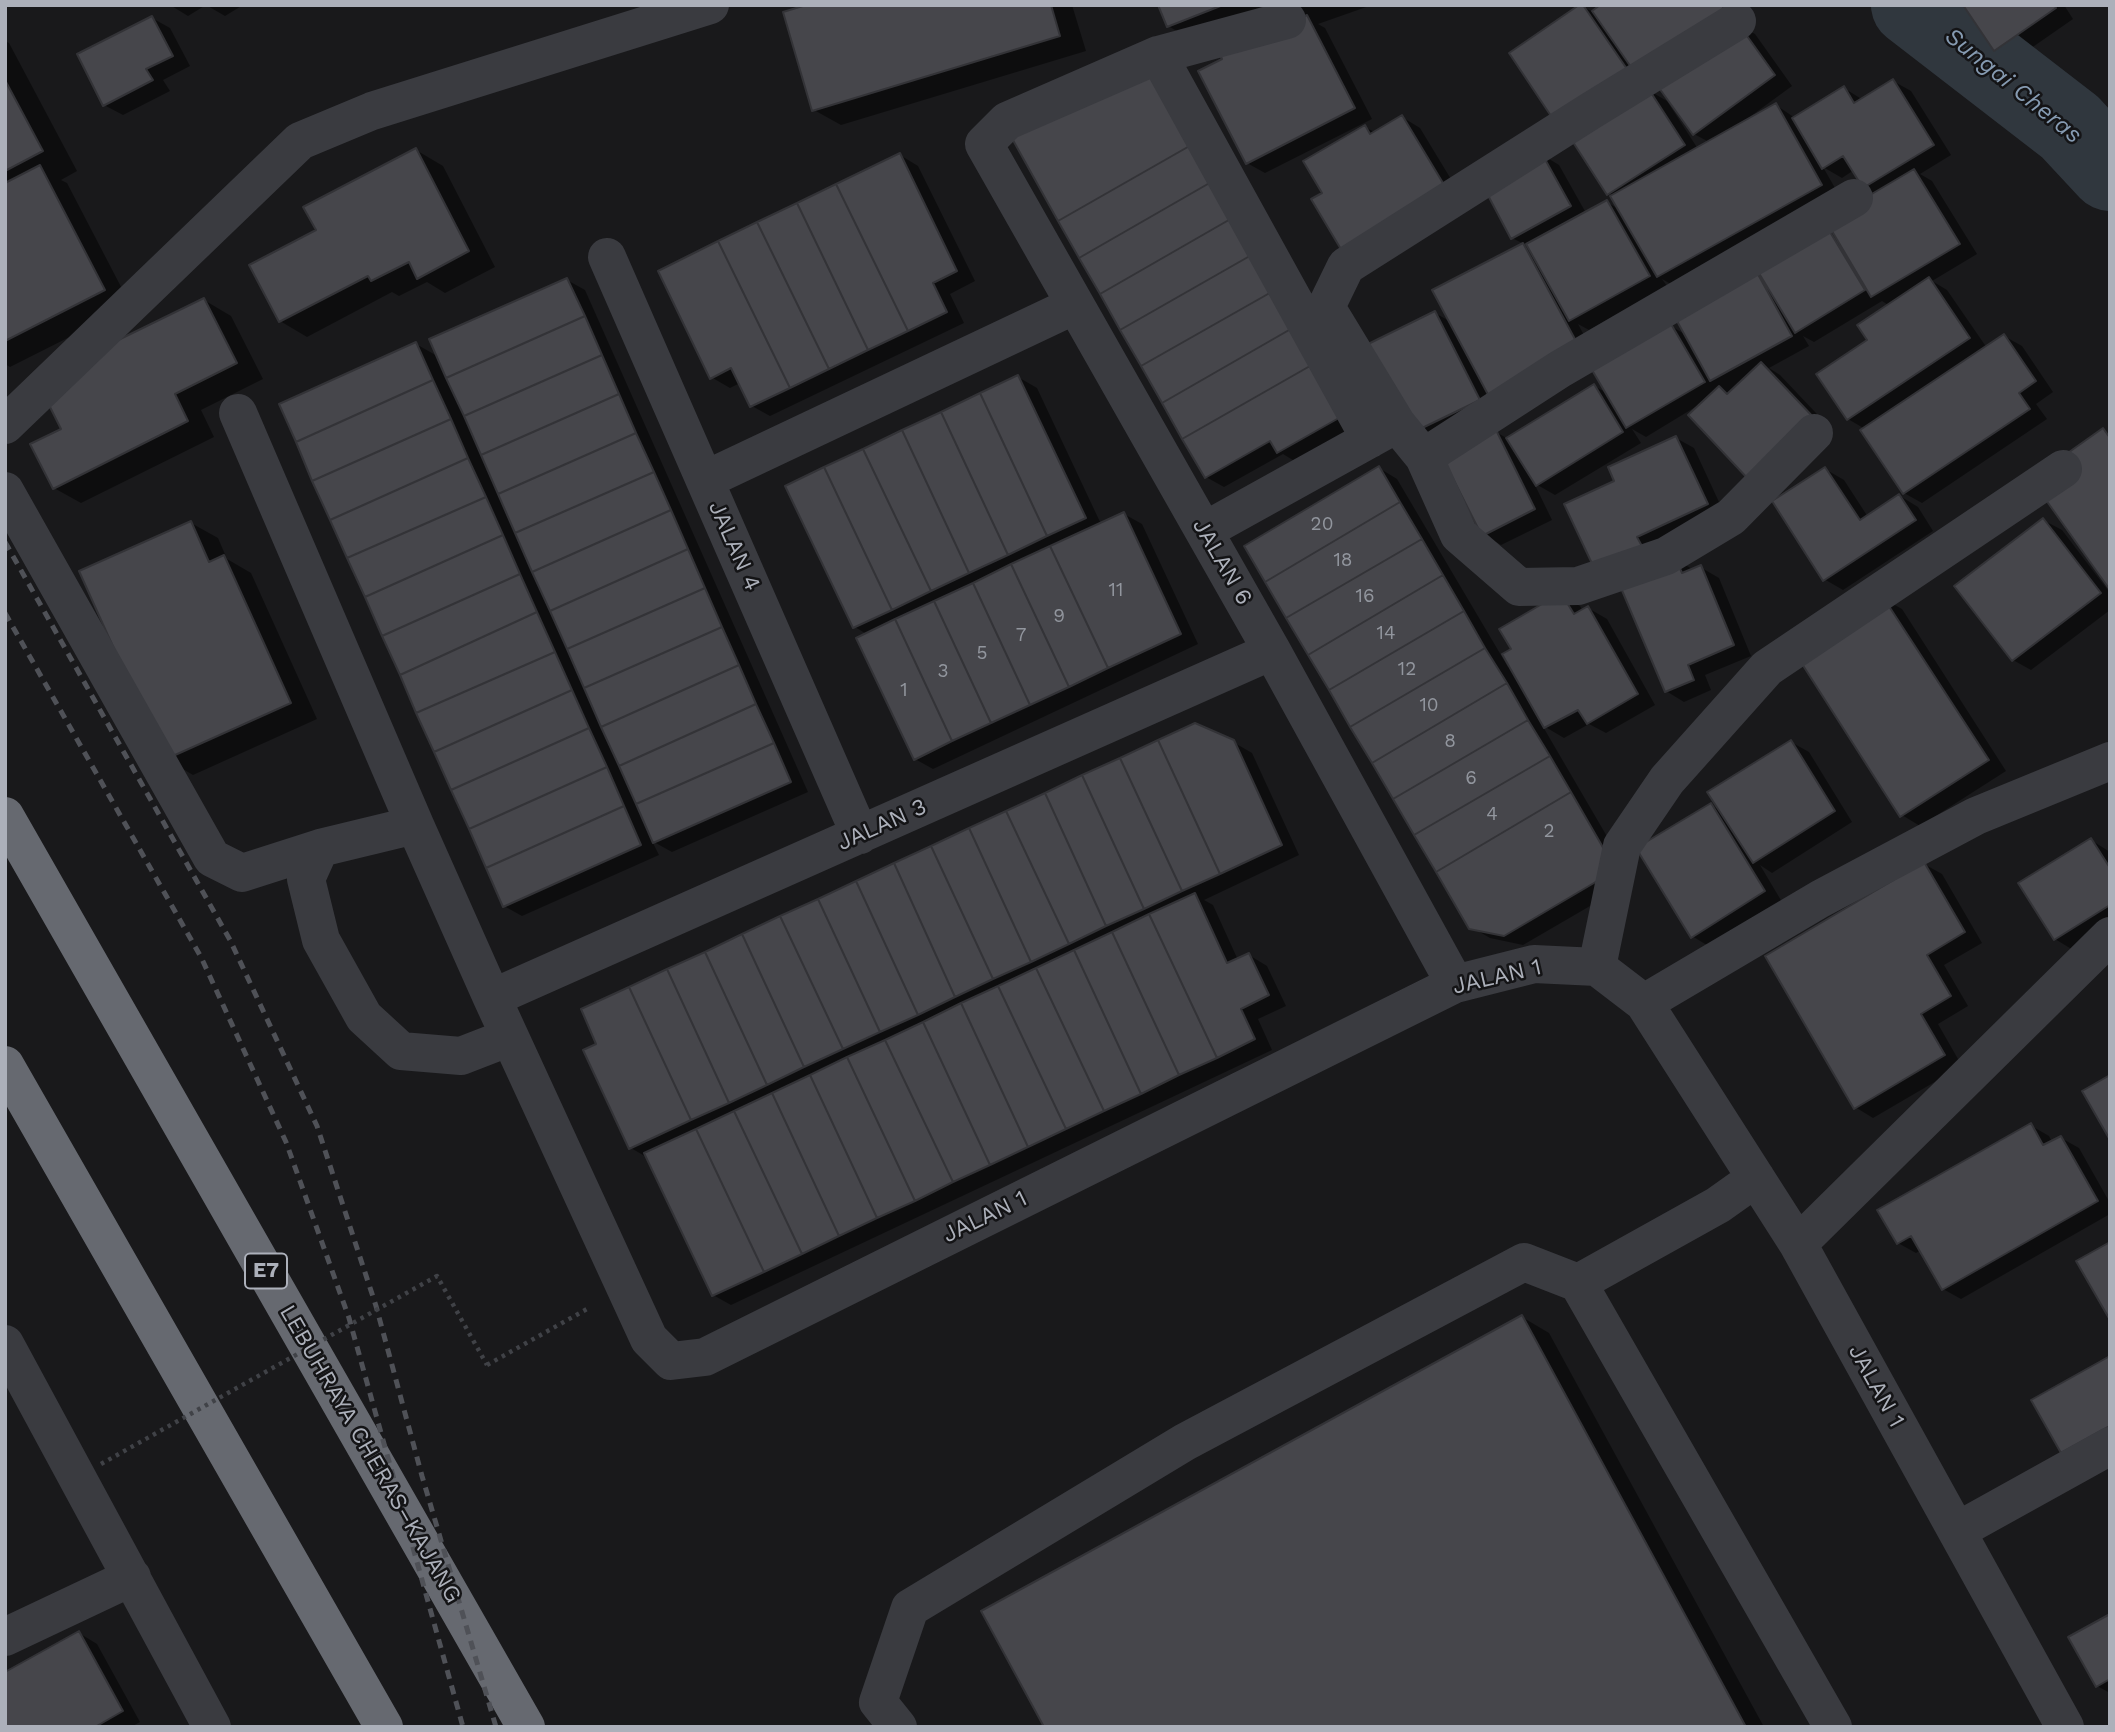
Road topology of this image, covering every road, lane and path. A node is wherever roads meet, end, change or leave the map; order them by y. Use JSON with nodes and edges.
{"nodes":[{"id":1,"x":710,"y":5,"type":"edge"},
{"id":2,"x":1287,"y":20,"type":"dead end"},
{"id":3,"x":1737,"y":21,"type":"dead end"},
{"id":4,"x":1158,"y":55,"type":"junction"},
{"id":5,"x":1854,"y":198,"type":"dead end"},
{"id":6,"x":607,"y":257,"type":"dead end"},
{"id":7,"x":1075,"y":306,"type":"junction"},
{"id":8,"x":238,"y":413,"type":"dead end"},
{"id":9,"x":5,"y":425,"type":"edge"},
{"id":10,"x":1384,"y":431,"type":"junction"},
{"id":11,"x":1814,"y":433,"type":"dead end"},
{"id":12,"x":1424,"y":457,"type":"junction"},
{"id":13,"x":2063,"y":469,"type":"dead end"},
{"id":14,"x":705,"y":480,"type":"junction"},
{"id":15,"x":5,"y":491,"type":"edge"},
{"id":16,"x":1204,"y":531,"type":"junction"},
{"id":17,"x":1272,"y":651,"type":"junction"},
{"id":18,"x":2110,"y":761,"type":"edge"},
{"id":19,"x":5,"y":816,"type":"edge"},
{"id":20,"x":415,"y":825,"type":"junction"},
{"id":21,"x":860,"y":835,"type":"junction"},
{"id":22,"x":320,"y":848,"type":"junction"},
{"id":23,"x":2110,"y":936,"type":"edge"},
{"id":24,"x":1597,"y":967,"type":"junction"},
{"id":25,"x":1455,"y":984,"type":"junction"},
{"id":26,"x":492,"y":998,"type":"junction"},
{"id":27,"x":1644,"y":1003,"type":"junction"},
{"id":28,"x":510,"y":1037,"type":"junction"},
{"id":29,"x":5,"y":1065,"type":"edge"},
{"id":30,"x":1756,"y":1178,"type":"junction"},
{"id":31,"x":1798,"y":1244,"type":"junction"},
{"id":32,"x":1578,"y":1283,"type":"junction"},
{"id":33,"x":625,"y":1287,"type":"junction"},
{"id":34,"x":5,"y":1344,"type":"edge"},
{"id":35,"x":2110,"y":1446,"type":"edge"},
{"id":36,"x":101,"y":1464,"type":"dead end"},
{"id":37,"x":1957,"y":1531,"type":"junction"},
{"id":38,"x":132,"y":1577,"type":"junction"},
{"id":39,"x":5,"y":1637,"type":"edge"},
{"id":40,"x":212,"y":1727,"type":"edge"},
{"id":41,"x":384,"y":1727,"type":"edge"},
{"id":42,"x":526,"y":1727,"type":"edge"},
{"id":43,"x":898,"y":1727,"type":"edge"},
{"id":44,"x":1833,"y":1727,"type":"edge"},
{"id":45,"x":2065,"y":1727,"type":"edge"}],
"edges":[{"from":1,"to":9,"type":"street"},
{"from":2,"to":4,"type":"street"},
{"from":3,"to":10,"type":"street"},
{"from":4,"to":7,"type":"street","name":"JALAN 6"},
{"from":4,"to":10,"type":"street"},
{"from":5,"to":12,"type":"street"},
{"from":6,"to":14,"type":"street","name":"JALAN 4"},
{"from":7,"to":14,"type":"street"},
{"from":7,"to":16,"type":"street","name":"JALAN 6"},
{"from":8,"to":20,"type":"street"},
{"from":10,"to":12,"type":"street"},
{"from":10,"to":16,"type":"street"},
{"from":11,"to":12,"type":"street"},
{"from":13,"to":24,"type":"street"},
{"from":14,"to":21,"type":"street","name":"JALAN 4"},
{"from":15,"to":22,"type":"street"},
{"from":16,"to":17,"type":"street","name":"JALAN 6"},
{"from":17,"to":21,"type":"street","name":"JALAN 3"},
{"from":17,"to":25,"type":"street","name":"JALAN 6"},
{"from":18,"to":27,"type":"street"},
{"from":19,"to":42,"type":"highway","name":"LEBUHRAYA CHERAS–KAJANG","number":"E7"},
{"from":20,"to":22,"type":"street"},
{"from":20,"to":26,"type":"street"},
{"from":21,"to":26,"type":"street","name":"JALAN 3"},
{"from":22,"to":28,"type":"street"},
{"from":23,"to":31,"type":"street"},
{"from":24,"to":25,"type":"street","name":"JALAN 1"},
{"from":24,"to":27,"type":"street","name":"JALAN 1"},
{"from":25,"to":33,"type":"street","name":"JALAN 1"},
{"from":26,"to":28,"type":"street"},
{"from":27,"to":30,"type":"street","name":"JALAN 1"},
{"from":28,"to":33,"type":"street"},
{"from":29,"to":41,"type":"highway"},
{"from":30,"to":31,"type":"street","name":"JALAN 1"},
{"from":30,"to":32,"type":"street"},
{"from":31,"to":37,"type":"street","name":"JALAN 1"},
{"from":32,"to":43,"type":"street"},
{"from":32,"to":44,"type":"street"},
{"from":33,"to":36,"type":"path","bridge":true},
{"from":34,"to":38,"type":"street"},
{"from":35,"to":37,"type":"street"},
{"from":37,"to":45,"type":"street","name":"JALAN 1"},
{"from":38,"to":39,"type":"street"},
{"from":38,"to":40,"type":"street"}]}
